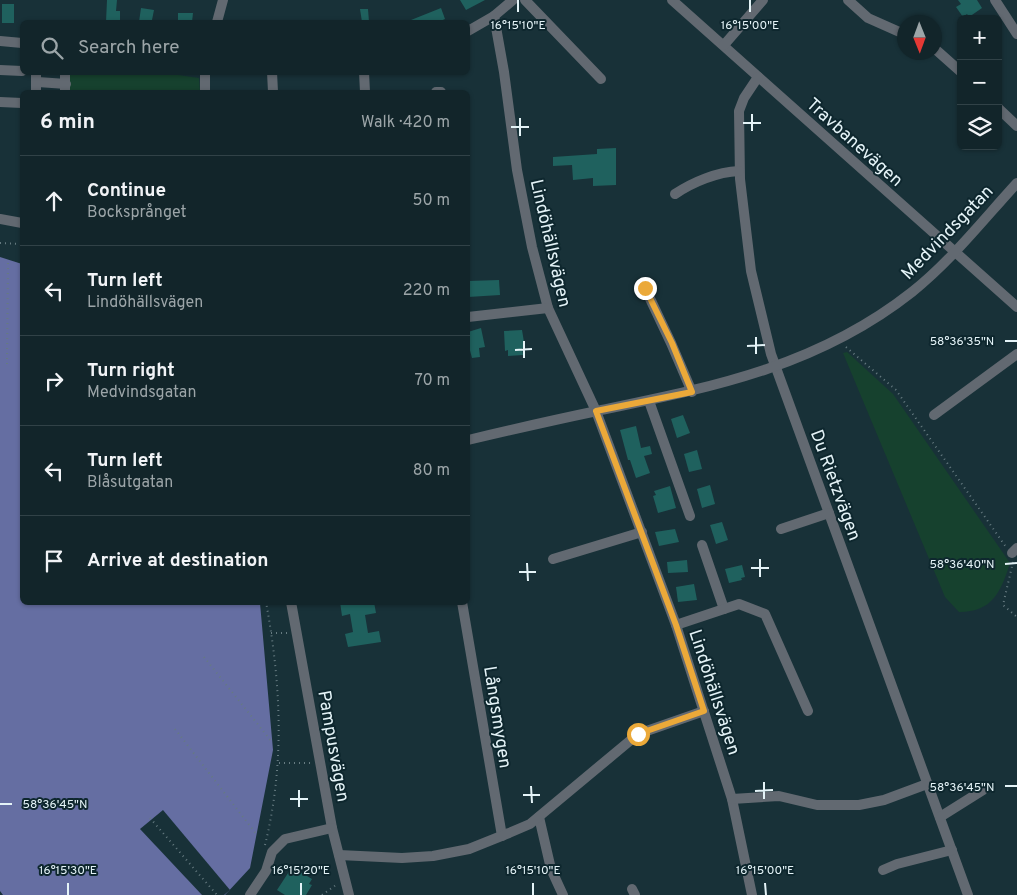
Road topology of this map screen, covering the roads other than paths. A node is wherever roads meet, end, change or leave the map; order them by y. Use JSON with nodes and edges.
{"nodes":[{"id":1,"x":223,"y":0,"type":"edge"},
{"id":2,"x":512,"y":0,"type":"edge"},
{"id":3,"x":525,"y":0,"type":"edge"},
{"id":4,"x":672,"y":0,"type":"edge"},
{"id":5,"x":763,"y":0,"type":"edge"},
{"id":6,"x":848,"y":0,"type":"edge"},
{"id":7,"x":995,"y":0,"type":"edge"},
{"id":8,"x":494,"y":16,"type":"junction"},
{"id":9,"x":218,"y":20,"type":"edge"},
{"id":10,"x":470,"y":30,"type":"edge"},
{"id":11,"x":897,"y":31,"type":"edge"},
{"id":12,"x":1017,"y":34,"type":"edge"},
{"id":13,"x":0,"y":41,"type":"edge"},
{"id":14,"x":20,"y":43,"type":"edge"},
{"id":15,"x":724,"y":45,"type":"junction"},
{"id":16,"x":942,"y":55,"type":"edge"},
{"id":17,"x":957,"y":68,"type":"edge"},
{"id":18,"x":0,"y":70,"type":"edge"},
{"id":19,"x":20,"y":71,"type":"edge"},
{"id":20,"x":66,"y":75,"type":"edge"},
{"id":21,"x":205,"y":75,"type":"edge"},
{"id":22,"x":272,"y":75,"type":"edge"},
{"id":23,"x":364,"y":75,"type":"edge"},
{"id":24,"x":758,"y":77,"type":"junction"},
{"id":25,"x":601,"y":79,"type":"dead end"},
{"id":26,"x":37,"y":82,"type":"edge"},
{"id":27,"x":66,"y":88,"type":"edge"},
{"id":28,"x":205,"y":90,"type":"edge"},
{"id":29,"x":272,"y":90,"type":"edge"},
{"id":30,"x":365,"y":90,"type":"edge"},
{"id":31,"x":0,"y":102,"type":"edge"},
{"id":32,"x":20,"y":103,"type":"edge"},
{"id":33,"x":1002,"y":112,"type":"edge"},
{"id":34,"x":1017,"y":126,"type":"edge"},
{"id":35,"x":739,"y":171,"type":"junction"},
{"id":36,"x":1017,"y":183,"type":"edge"},
{"id":37,"x":674,"y":194,"type":"dead end"},
{"id":38,"x":0,"y":219,"type":"edge"},
{"id":39,"x":20,"y":223,"type":"edge"},
{"id":40,"x":955,"y":252,"type":"junction"},
{"id":41,"x":645,"y":288,"type":"dead end"},
{"id":42,"x":1017,"y":307,"type":"edge"},
{"id":43,"x":548,"y":308,"type":"junction"},
{"id":44,"x":470,"y":317,"type":"edge"},
{"id":45,"x":1017,"y":354,"type":"edge"},
{"id":46,"x":775,"y":367,"type":"junction"},
{"id":47,"x":692,"y":392,"type":"junction"},
{"id":48,"x":649,"y":401,"type":"junction"},
{"id":49,"x":596,"y":411,"type":"junction"},
{"id":50,"x":934,"y":415,"type":"dead end"},
{"id":51,"x":470,"y":440,"type":"edge"},
{"id":52,"x":829,"y":513,"type":"junction"},
{"id":53,"x":690,"y":516,"type":"dead end"},
{"id":54,"x":781,"y":529,"type":"dead end"},
{"id":55,"x":642,"y":532,"type":"junction"},
{"id":56,"x":702,"y":545,"type":"dead end"},
{"id":57,"x":553,"y":559,"type":"dead end"},
{"id":58,"x":292,"y":605,"type":"edge"},
{"id":59,"x":463,"y":605,"type":"edge"},
{"id":60,"x":724,"y":608,"type":"junction"},
{"id":61,"x":676,"y":625,"type":"junction"},
{"id":62,"x":704,"y":711,"type":"junction"},
{"id":63,"x":808,"y":712,"type":"dead end"},
{"id":64,"x":928,"y":784,"type":"junction"},
{"id":65,"x":983,"y":790,"type":"dead end"},
{"id":66,"x":732,"y":799,"type":"junction"},
{"id":67,"x":539,"y":816,"type":"junction"},
{"id":68,"x":940,"y":817,"type":"junction"},
{"id":69,"x":332,"y":828,"type":"junction"},
{"id":70,"x":502,"y":836,"type":"junction"},
{"id":71,"x":952,"y":850,"type":"junction"},
{"id":72,"x":339,"y":855,"type":"junction"},
{"id":73,"x":883,"y":870,"type":"dead end"},
{"id":74,"x":250,"y":895,"type":"edge"},
{"id":75,"x":349,"y":895,"type":"edge"},
{"id":76,"x":563,"y":895,"type":"edge"},
{"id":77,"x":752,"y":895,"type":"edge"},
{"id":78,"x":968,"y":895,"type":"edge"}],
"edges":[{"from":1,"to":9,"type":"street"},
{"from":2,"to":8,"type":"street"},
{"from":3,"to":25,"type":"street"},
{"from":4,"to":15,"type":"street","name":"Travbanevägen"},
{"from":5,"to":15,"type":"street"},
{"from":6,"to":11,"type":"street"},
{"from":7,"to":12,"type":"street"},
{"from":8,"to":10,"type":"street"},
{"from":8,"to":43,"type":"street","name":"Lindöhällsvägen"},
{"from":13,"to":14,"type":"street"},
{"from":15,"to":24,"type":"street","name":"Travbanevägen"},
{"from":16,"to":17,"type":"street"},
{"from":18,"to":19,"type":"street"},
{"from":20,"to":27,"type":"street"},
{"from":21,"to":28,"type":"street"},
{"from":22,"to":29,"type":"street"},
{"from":23,"to":30,"type":"street"},
{"from":24,"to":35,"type":"street","name":"Du Rietzvägen"},
{"from":24,"to":40,"type":"street","name":"Travbanevägen"},
{"from":26,"to":27,"type":"street"},
{"from":31,"to":32,"type":"street"},
{"from":33,"to":34,"type":"street"},
{"from":35,"to":37,"type":"street"},
{"from":35,"to":46,"type":"street","name":"Du Rietzvägen"},
{"from":36,"to":40,"type":"street","name":"Medvindsgatan"},
{"from":38,"to":39,"type":"street"},
{"from":40,"to":42,"type":"street","name":"Travbanevägen"},
{"from":40,"to":46,"type":"street","name":"Medvindsgatan"},
{"from":41,"to":47,"type":"street"},
{"from":43,"to":44,"type":"street"},
{"from":43,"to":49,"type":"street","name":"Lindöhällsvägen"},
{"from":45,"to":50,"type":"street"},
{"from":46,"to":47,"type":"street","name":"Medvindsgatan"},
{"from":46,"to":52,"type":"street","name":"Du Rietzvägen"},
{"from":47,"to":48,"type":"street","name":"Medvindsgatan"},
{"from":48,"to":49,"type":"street","name":"Medvindsgatan"},
{"from":48,"to":53,"type":"street"},
{"from":49,"to":51,"type":"street","name":"Medvindsgatan"},
{"from":49,"to":55,"type":"street","name":"Lindöhällsvägen"},
{"from":52,"to":54,"type":"street"},
{"from":52,"to":64,"type":"street","name":"Du Rietzvägen"},
{"from":55,"to":57,"type":"street"},
{"from":55,"to":61,"type":"street","name":"Lindöhällsvägen"},
{"from":56,"to":60,"type":"street"},
{"from":58,"to":69,"type":"street","name":"Pampusvägen"},
{"from":59,"to":70,"type":"street","name":"Långsmygen"},
{"from":60,"to":61,"type":"street"},
{"from":60,"to":63,"type":"street"},
{"from":61,"to":62,"type":"street","name":"Lindöhällsvägen"},
{"from":62,"to":66,"type":"street","name":"Lindöhällsvägen"},
{"from":62,"to":67,"type":"street"},
{"from":64,"to":66,"type":"street"},
{"from":64,"to":68,"type":"street","name":"Du Rietzvägen"},
{"from":65,"to":68,"type":"street"},
{"from":66,"to":77,"type":"street","name":"Lindöhällsvägen"},
{"from":67,"to":70,"type":"street"},
{"from":67,"to":76,"type":"street"},
{"from":68,"to":71,"type":"street","name":"Du Rietzvägen"},
{"from":69,"to":72,"type":"street","name":"Pampusvägen"},
{"from":69,"to":74,"type":"street"},
{"from":70,"to":72,"type":"street"},
{"from":71,"to":73,"type":"street"},
{"from":71,"to":78,"type":"street","name":"Du Rietzvägen"},
{"from":72,"to":75,"type":"street","name":"Pampusvägen"}]}
